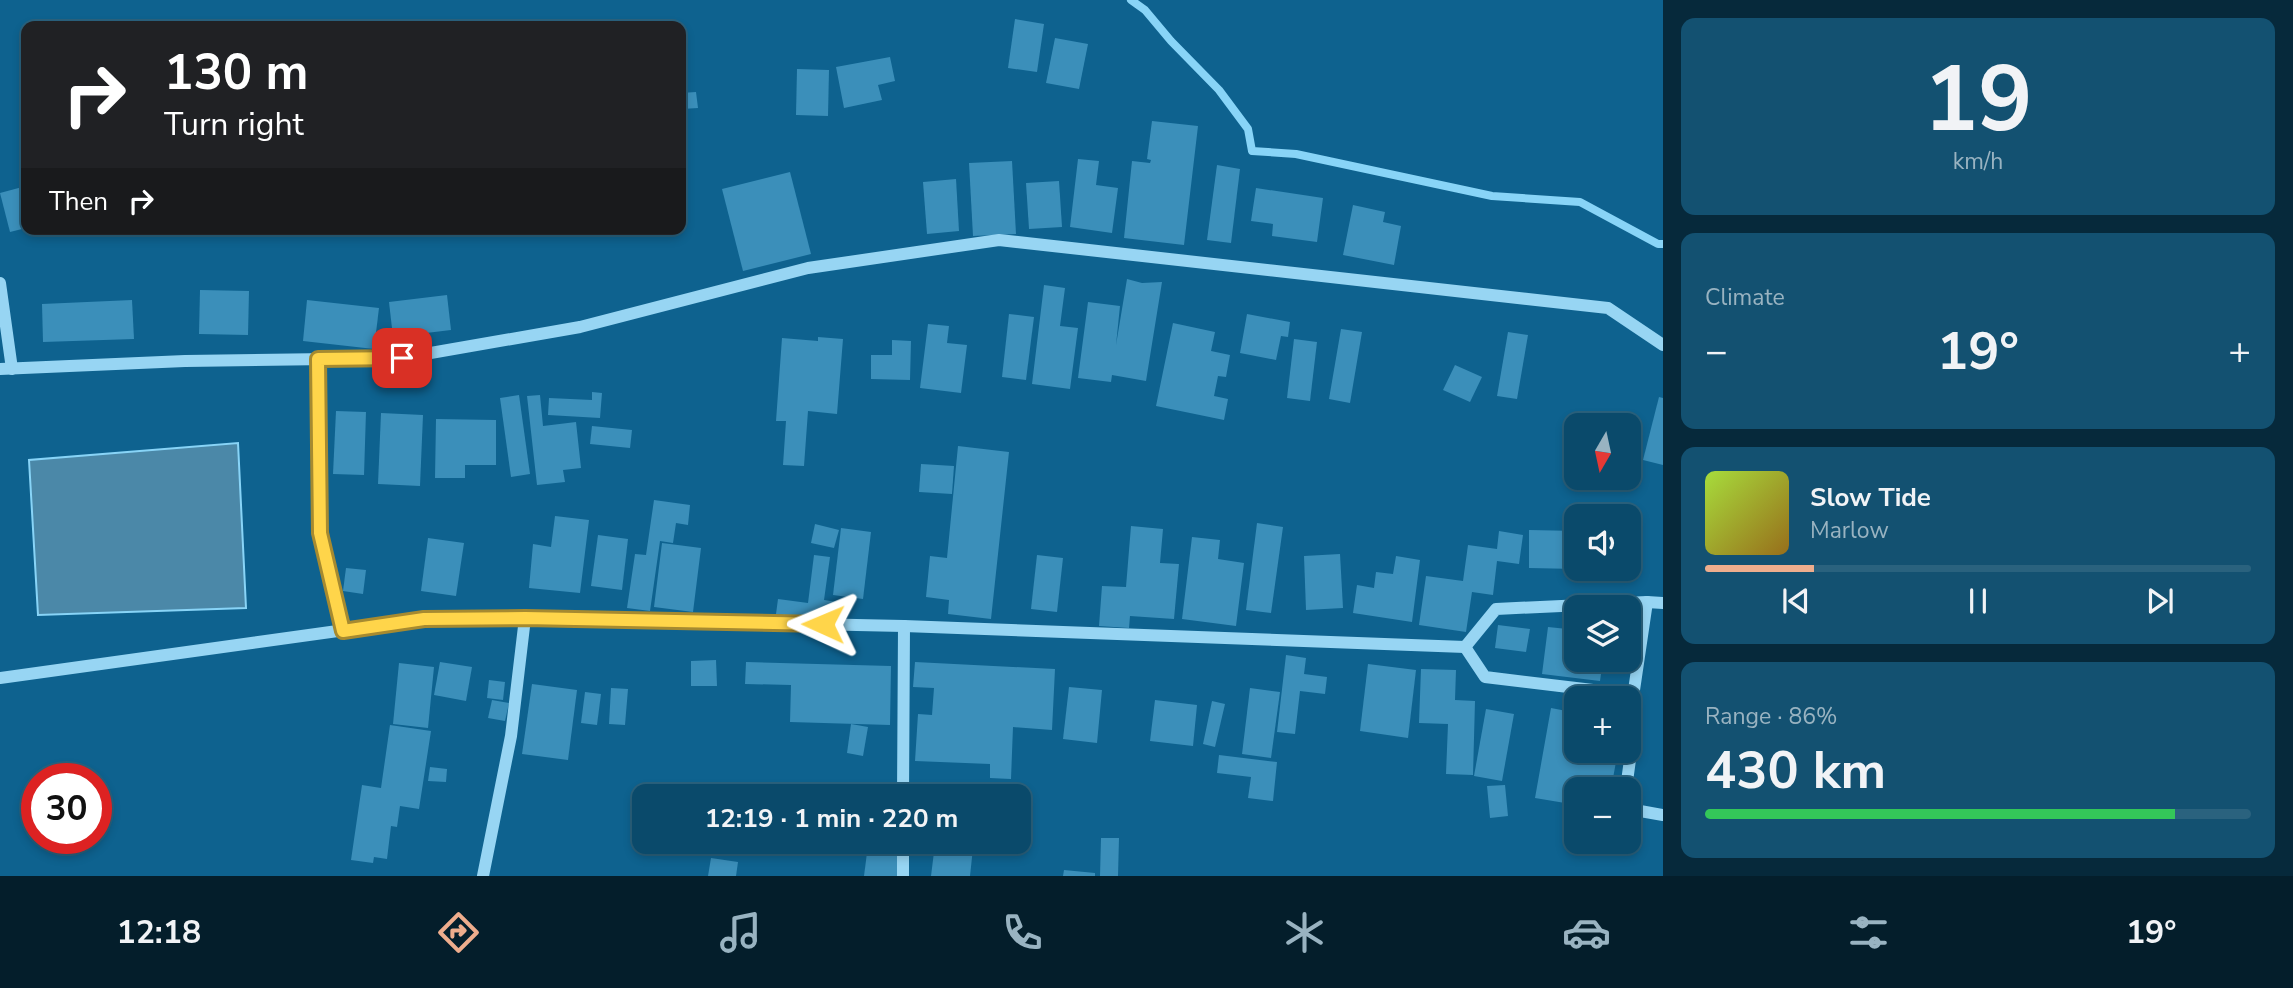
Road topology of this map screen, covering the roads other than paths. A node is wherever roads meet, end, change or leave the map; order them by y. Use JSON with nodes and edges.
{"nodes":[{"id":1,"x":0,"y":283,"type":"edge"},
{"id":2,"x":1663,"y":345,"type":"edge"},
{"id":3,"x":318,"y":359,"type":"junction"},
{"id":4,"x":6,"y":369,"type":"edge"},
{"id":5,"x":1647,"y":601,"type":"junction"},
{"id":6,"x":1663,"y":603,"type":"edge"},
{"id":7,"x":525,"y":618,"type":"junction"},
{"id":8,"x":905,"y":626,"type":"junction"},
{"id":9,"x":343,"y":631,"type":"junction"},
{"id":10,"x":1465,"y":647,"type":"junction"},
{"id":11,"x":0,"y":678,"type":"edge"},
{"id":12,"x":1635,"y":686,"type":"edge"},
{"id":13,"x":1564,"y":687,"type":"edge"},
{"id":14,"x":903,"y":784,"type":"edge"},
{"id":15,"x":1641,"y":811,"type":"edge"},
{"id":16,"x":1663,"y":815,"type":"edge"},
{"id":17,"x":903,"y":854,"type":"edge"},
{"id":18,"x":483,"y":876,"type":"edge"},
{"id":19,"x":903,"y":876,"type":"edge"}],
"edges":[{"from":1,"to":4,"type":"street"},
{"from":2,"to":3,"type":"street"},
{"from":3,"to":4,"type":"street"},
{"from":3,"to":9,"type":"street"},
{"from":5,"to":6,"type":"street"},
{"from":5,"to":10,"type":"street"},
{"from":5,"to":12,"type":"street"},
{"from":7,"to":8,"type":"street"},
{"from":7,"to":9,"type":"street"},
{"from":7,"to":18,"type":"street"},
{"from":8,"to":10,"type":"street"},
{"from":8,"to":14,"type":"street"},
{"from":9,"to":11,"type":"street"},
{"from":10,"to":13,"type":"street"},
{"from":15,"to":16,"type":"street"},
{"from":17,"to":19,"type":"street"}]}
